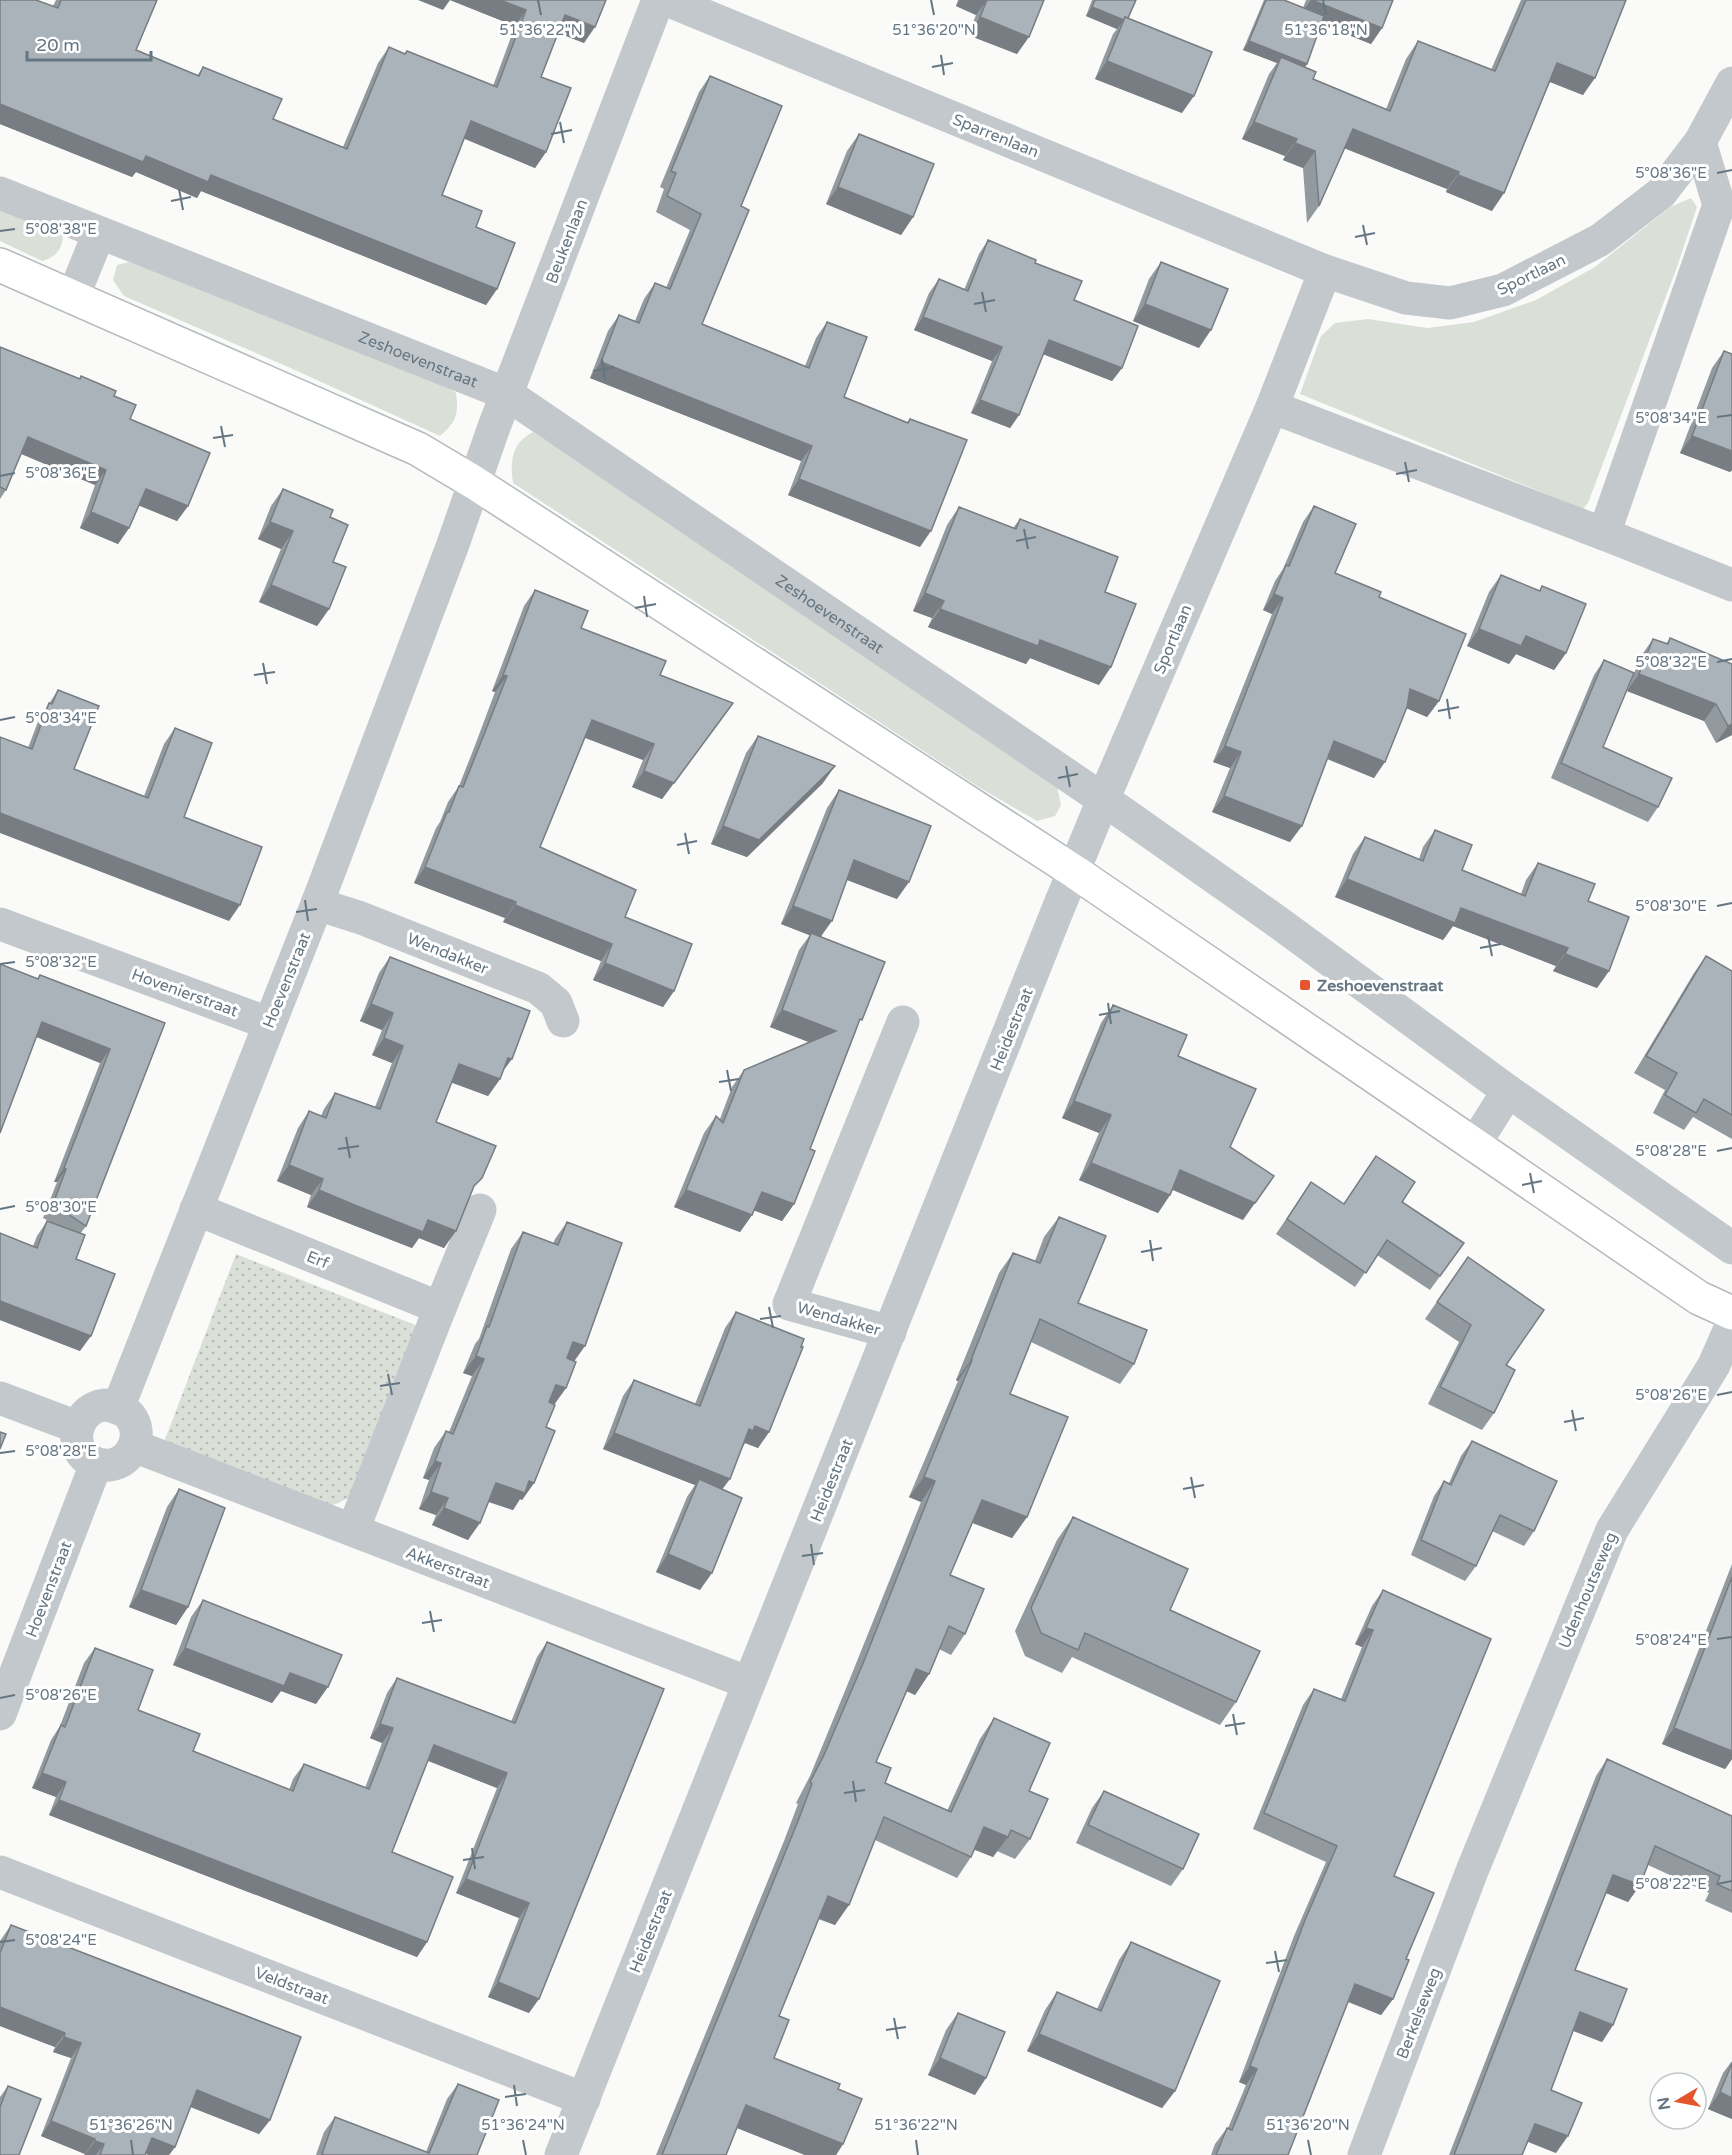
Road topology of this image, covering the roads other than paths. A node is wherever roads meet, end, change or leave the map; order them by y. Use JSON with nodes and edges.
{"nodes":[{"id":1,"x":658,"y":0,"type":"edge"},
{"id":2,"x":667,"y":0,"type":"edge"},
{"id":3,"x":1730,"y":92,"type":"edge"},
{"id":4,"x":1700,"y":142,"type":"junction"},
{"id":5,"x":0,"y":193,"type":"edge"},
{"id":6,"x":99,"y":233,"type":"junction"},
{"id":7,"x":0,"y":265,"type":"edge"},
{"id":8,"x":1325,"y":271,"type":"junction"},
{"id":9,"x":73,"y":297,"type":"junction"},
{"id":10,"x":507,"y":394,"type":"junction"},
{"id":11,"x":1272,"y":407,"type":"junction"},
{"id":12,"x":475,"y":483,"type":"junction"},
{"id":13,"x":1604,"y":534,"type":"junction"},
{"id":14,"x":1732,"y":585,"type":"edge"},
{"id":15,"x":1103,"y":800,"type":"junction"},
{"id":16,"x":1075,"y":872,"type":"junction"},
{"id":17,"x":317,"y":904,"type":"junction"},
{"id":18,"x":0,"y":924,"type":"edge"},
{"id":19,"x":563,"y":1021,"type":"dead end"},
{"id":20,"x":903,"y":1022,"type":"dead end"},
{"id":21,"x":268,"y":1023,"type":"junction"},
{"id":22,"x":1508,"y":1091,"type":"junction"},
{"id":23,"x":1474,"y":1144,"type":"junction"},
{"id":24,"x":196,"y":1209,"type":"junction"},
{"id":25,"x":480,"y":1210,"type":"dead end"},
{"id":26,"x":1732,"y":1248,"type":"edge"},
{"id":27,"x":440,"y":1308,"type":"junction"},
{"id":28,"x":1732,"y":1313,"type":"edge"},
{"id":29,"x":1732,"y":1324,"type":"edge"},
{"id":30,"x":890,"y":1332,"type":"junction"},
{"id":31,"x":0,"y":1398,"type":"edge"},
{"id":32,"x":118,"y":1407,"type":"junction"},
{"id":33,"x":77,"y":1427,"type":"junction"},
{"id":34,"x":147,"y":1451,"type":"dead end"},
{"id":35,"x":96,"y":1464,"type":"junction"},
{"id":36,"x":353,"y":1530,"type":"junction"},
{"id":37,"x":749,"y":1683,"type":"junction"},
{"id":38,"x":0,"y":1714,"type":"edge"},
{"id":39,"x":1472,"y":1871,"type":"joint"},
{"id":40,"x":0,"y":1872,"type":"edge"},
{"id":41,"x":584,"y":2099,"type":"junction"},
{"id":42,"x":561,"y":2155,"type":"edge"},
{"id":43,"x":1364,"y":2155,"type":"edge"}],
"edges":[{"from":1,"to":10,"type":"street","name":"Beukenlaan"},
{"from":2,"to":8,"type":"street","name":"Sparrenlaan"},
{"from":3,"to":4,"type":"street","name":"Sportlaan"},
{"from":4,"to":8,"type":"street","name":"Sportlaan"},
{"from":4,"to":13,"type":"street"},
{"from":5,"to":6,"type":"street","name":"Zeshoevenstraat"},
{"from":6,"to":9,"type":"street"},
{"from":6,"to":10,"type":"street","name":"Zeshoevenstraat"},
{"from":7,"to":9,"type":"street"},
{"from":8,"to":11,"type":"street","name":"Sportlaan"},
{"from":9,"to":12,"type":"street"},
{"from":10,"to":12,"type":"street","name":"Beukenlaan"},
{"from":10,"to":15,"type":"street","name":"Zeshoevenstraat"},
{"from":11,"to":13,"type":"street"},
{"from":11,"to":15,"type":"street","name":"Sportlaan"},
{"from":12,"to":16,"type":"street"},
{"from":12,"to":17,"type":"street","name":"Hoevenstraat"},
{"from":13,"to":14,"type":"street"},
{"from":15,"to":16,"type":"street","name":"Sportlaan"},
{"from":15,"to":22,"type":"street","name":"Zeshoevenstraat"},
{"from":16,"to":23,"type":"street"},
{"from":16,"to":30,"type":"street","name":"Heidestraat"},
{"from":17,"to":19,"type":"street","name":"Wendakker"},
{"from":17,"to":21,"type":"street","name":"Hoevenstraat"},
{"from":18,"to":21,"type":"street","name":"Hovenierstraat"},
{"from":20,"to":30,"type":"street","name":"Wendakker"},
{"from":21,"to":24,"type":"street","name":"Hoevenstraat"},
{"from":22,"to":23,"type":"street"},
{"from":22,"to":26,"type":"street","name":"Zeshoevenstraat"},
{"from":23,"to":28,"type":"street"},
{"from":24,"to":27,"type":"street","name":"Erf"},
{"from":24,"to":32,"type":"street","name":"Hoevenstraat"},
{"from":25,"to":27,"type":"street"},
{"from":27,"to":36,"type":"street"},
{"from":29,"to":39,"type":"street","name":"Udenhoutseweg"},
{"from":30,"to":37,"type":"street","name":"Heidestraat"},
{"from":31,"to":33,"type":"street"},
{"from":32,"to":33,"type":"street"},
{"from":32,"to":35,"type":"street"},
{"from":33,"to":35,"type":"street"},
{"from":34,"to":36,"type":"street","name":"Akkerstraat"},
{"from":35,"to":38,"type":"street","name":"Hoevenstraat"},
{"from":36,"to":37,"type":"street","name":"Akkerstraat"},
{"from":37,"to":41,"type":"street","name":"Heidestraat"},
{"from":39,"to":43,"type":"street","name":"Berkelseweg"},
{"from":40,"to":41,"type":"street","name":"Veldstraat"},
{"from":41,"to":42,"type":"street","name":"Heidestraat"}]}
